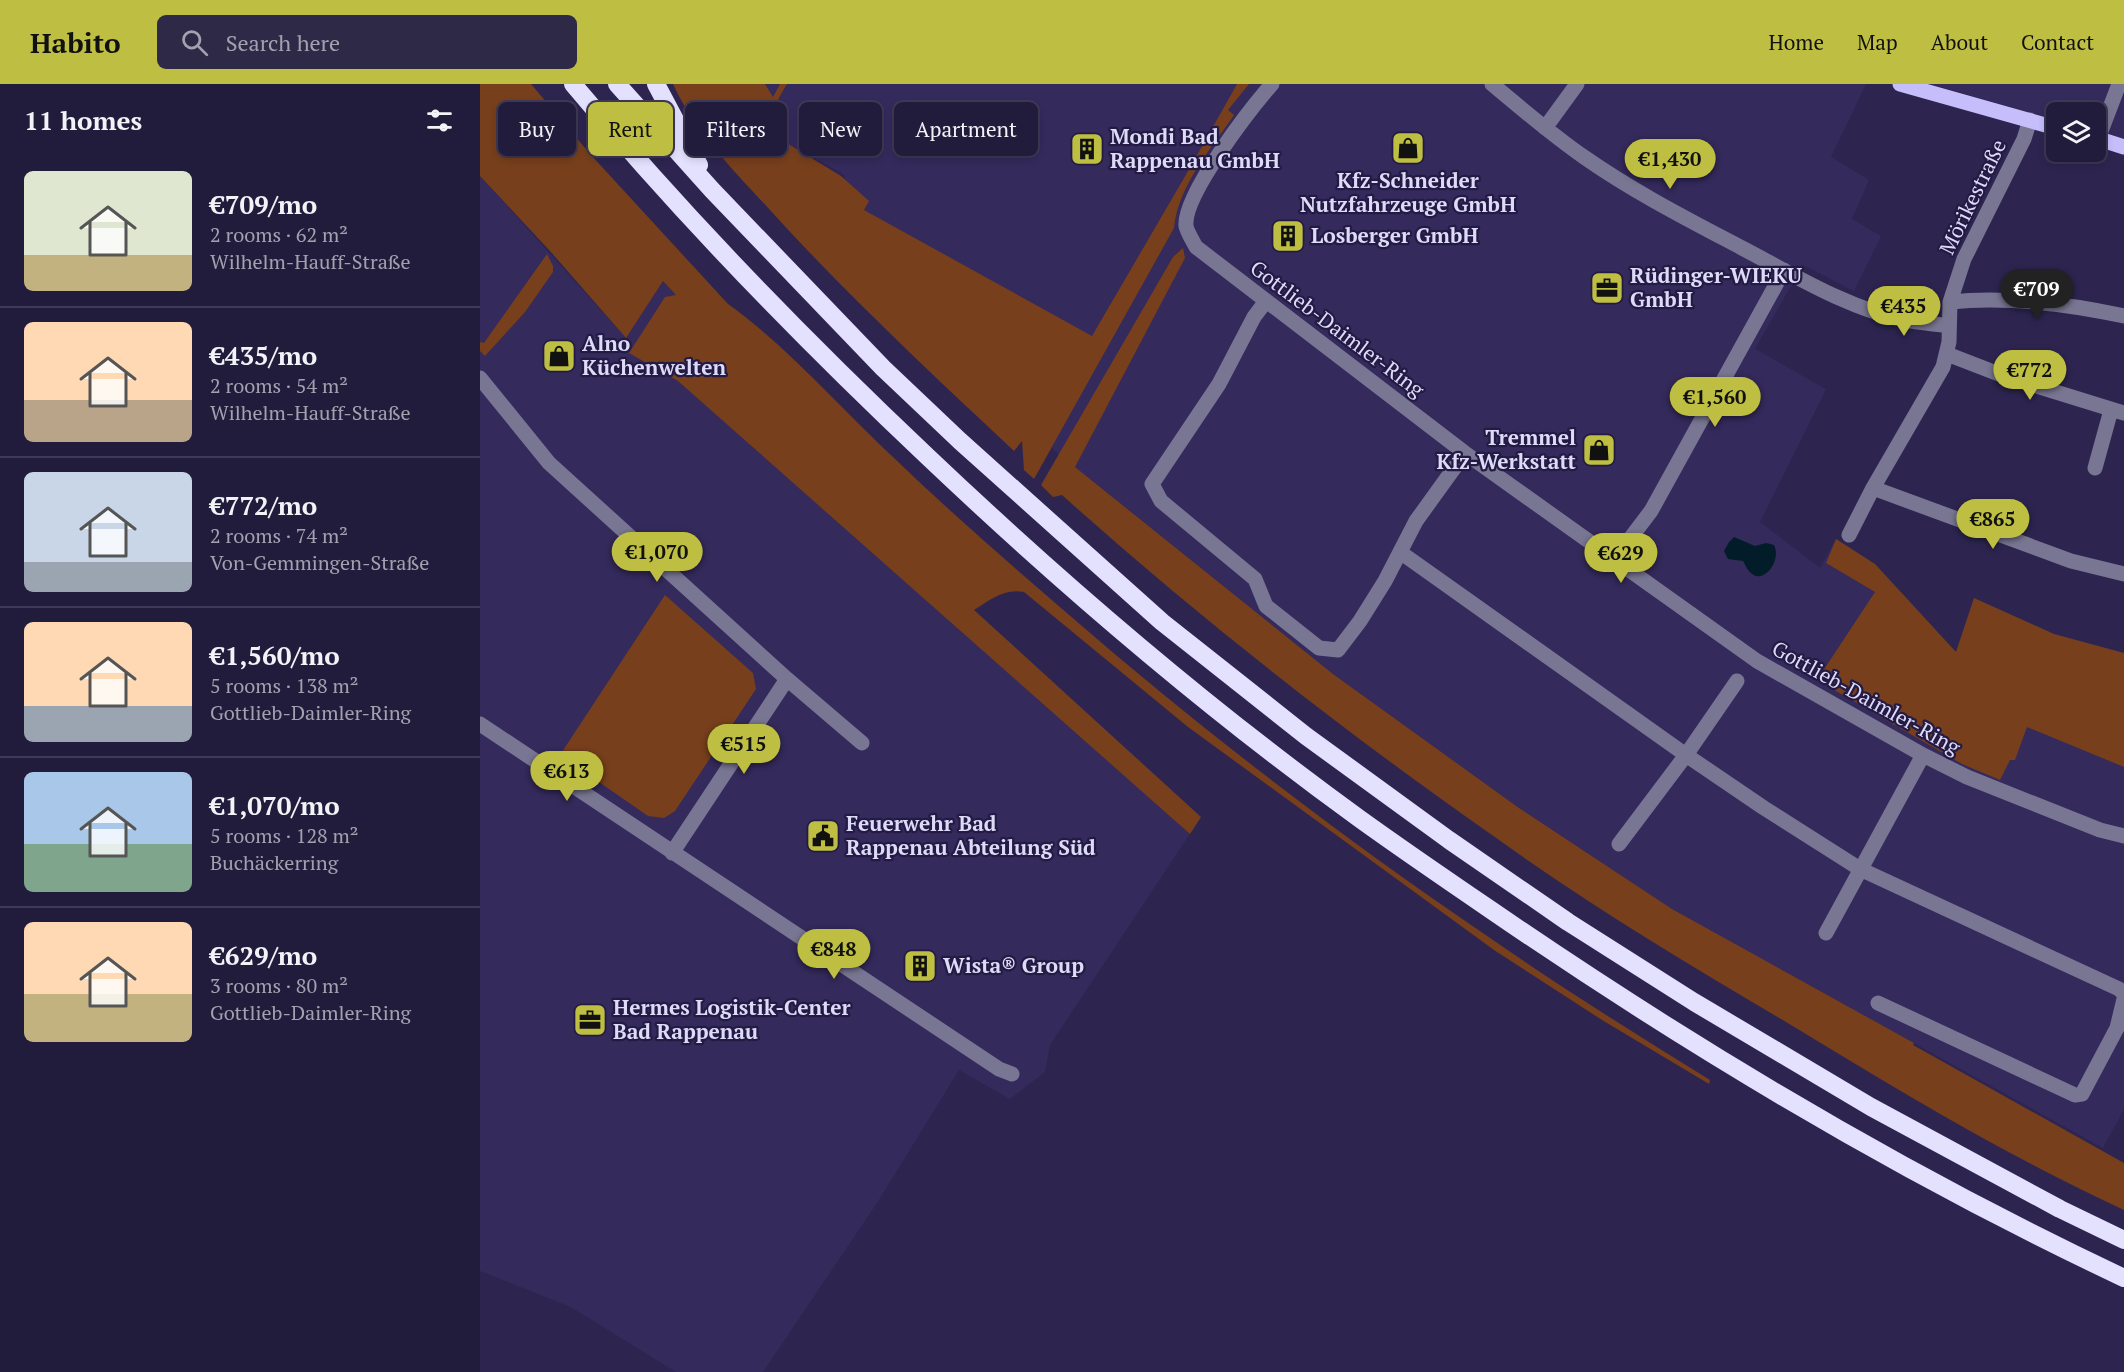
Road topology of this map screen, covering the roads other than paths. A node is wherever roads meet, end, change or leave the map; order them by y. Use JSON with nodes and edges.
{"nodes":[{"id":1,"x":573,"y":84,"type":"edge"},
{"id":2,"x":617,"y":84,"type":"edge"},
{"id":3,"x":656,"y":84,"type":"edge"},
{"id":4,"x":1272,"y":84,"type":"edge"},
{"id":5,"x":1492,"y":84,"type":"edge"},
{"id":6,"x":1577,"y":84,"type":"edge"},
{"id":7,"x":1900,"y":84,"type":"edge"},
{"id":8,"x":2120,"y":84,"type":"edge"},
{"id":9,"x":2106,"y":117,"type":"edge"},
{"id":10,"x":2030,"y":120,"type":"junction"},
{"id":11,"x":2046,"y":125,"type":"edge"},
{"id":12,"x":1545,"y":128,"type":"junction"},
{"id":13,"x":2106,"y":142,"type":"edge"},
{"id":14,"x":2124,"y":147,"type":"edge"},
{"id":15,"x":712,"y":190,"type":"junction"},
{"id":16,"x":1784,"y":270,"type":"junction"},
{"id":17,"x":1266,"y":301,"type":"junction"},
{"id":18,"x":1950,"y":302,"type":"junction"},
{"id":19,"x":2124,"y":316,"type":"edge"},
{"id":20,"x":1949,"y":326,"type":"junction"},
{"id":21,"x":1947,"y":354,"type":"junction"},
{"id":22,"x":480,"y":378,"type":"edge"},
{"id":23,"x":2117,"y":411,"type":"edge"},
{"id":24,"x":1465,"y":453,"type":"junction"},
{"id":25,"x":2096,"y":468,"type":"dead end"},
{"id":26,"x":1873,"y":488,"type":"junction"},
{"id":27,"x":1849,"y":535,"type":"dead end"},
{"id":28,"x":1400,"y":552,"type":"junction"},
{"id":29,"x":1609,"y":555,"type":"junction"},
{"id":30,"x":2124,"y":574,"type":"edge"},
{"id":31,"x":787,"y":679,"type":"junction"},
{"id":32,"x":1737,"y":681,"type":"dead end"},
{"id":33,"x":480,"y":724,"type":"edge"},
{"id":34,"x":862,"y":743,"type":"dead end"},
{"id":35,"x":1686,"y":755,"type":"junction"},
{"id":36,"x":1923,"y":755,"type":"junction"},
{"id":37,"x":2124,"y":836,"type":"edge"},
{"id":38,"x":1619,"y":844,"type":"dead end"},
{"id":39,"x":672,"y":853,"type":"junction"},
{"id":40,"x":1860,"y":869,"type":"junction"},
{"id":41,"x":1826,"y":933,"type":"dead end"},
{"id":42,"x":2124,"y":994,"type":"edge"},
{"id":43,"x":2124,"y":999,"type":"edge"},
{"id":44,"x":1878,"y":1002,"type":"dead end"},
{"id":45,"x":1012,"y":1074,"type":"dead end"},
{"id":46,"x":2124,"y":1240,"type":"edge"},
{"id":47,"x":2124,"y":1278,"type":"edge"}],
"edges":[{"from":1,"to":47,"type":"highway"},
{"from":2,"to":15,"type":"highway"},
{"from":3,"to":15,"type":"highway"},
{"from":4,"to":17,"type":"street","name":"Gottlieb-Daimler-Ring"},
{"from":5,"to":12,"type":"street"},
{"from":6,"to":12,"type":"street"},
{"from":7,"to":10,"type":"main road"},
{"from":8,"to":9,"type":"street"},
{"from":10,"to":11,"type":"main road"},
{"from":10,"to":18,"type":"street","name":"Mörikestraße"},
{"from":12,"to":16,"type":"street"},
{"from":13,"to":14,"type":"main road"},
{"from":15,"to":46,"type":"highway"},
{"from":16,"to":20,"type":"street"},
{"from":16,"to":29,"type":"street"},
{"from":17,"to":24,"type":"street","name":"Gottlieb-Daimler-Ring"},
{"from":17,"to":28,"type":"street"},
{"from":18,"to":19,"type":"street"},
{"from":18,"to":20,"type":"street","name":"Mörikestraße"},
{"from":20,"to":21,"type":"street","name":"Mörikestraße"},
{"from":21,"to":23,"type":"street"},
{"from":21,"to":26,"type":"street","name":"Mörikestraße"},
{"from":22,"to":31,"type":"street"},
{"from":23,"to":25,"type":"street"},
{"from":24,"to":28,"type":"street"},
{"from":24,"to":29,"type":"street","name":"Gottlieb-Daimler-Ring"},
{"from":26,"to":27,"type":"street","name":"Mörikestraße"},
{"from":26,"to":30,"type":"street"},
{"from":28,"to":35,"type":"street"},
{"from":29,"to":36,"type":"street","name":"Gottlieb-Daimler-Ring"},
{"from":31,"to":34,"type":"street"},
{"from":31,"to":39,"type":"street"},
{"from":32,"to":35,"type":"street"},
{"from":33,"to":39,"type":"street"},
{"from":35,"to":38,"type":"street"},
{"from":35,"to":40,"type":"street"},
{"from":36,"to":37,"type":"street","name":"Gottlieb-Daimler-Ring"},
{"from":36,"to":40,"type":"street"},
{"from":39,"to":45,"type":"street"},
{"from":40,"to":41,"type":"street"},
{"from":40,"to":42,"type":"street"},
{"from":43,"to":44,"type":"street"}]}
